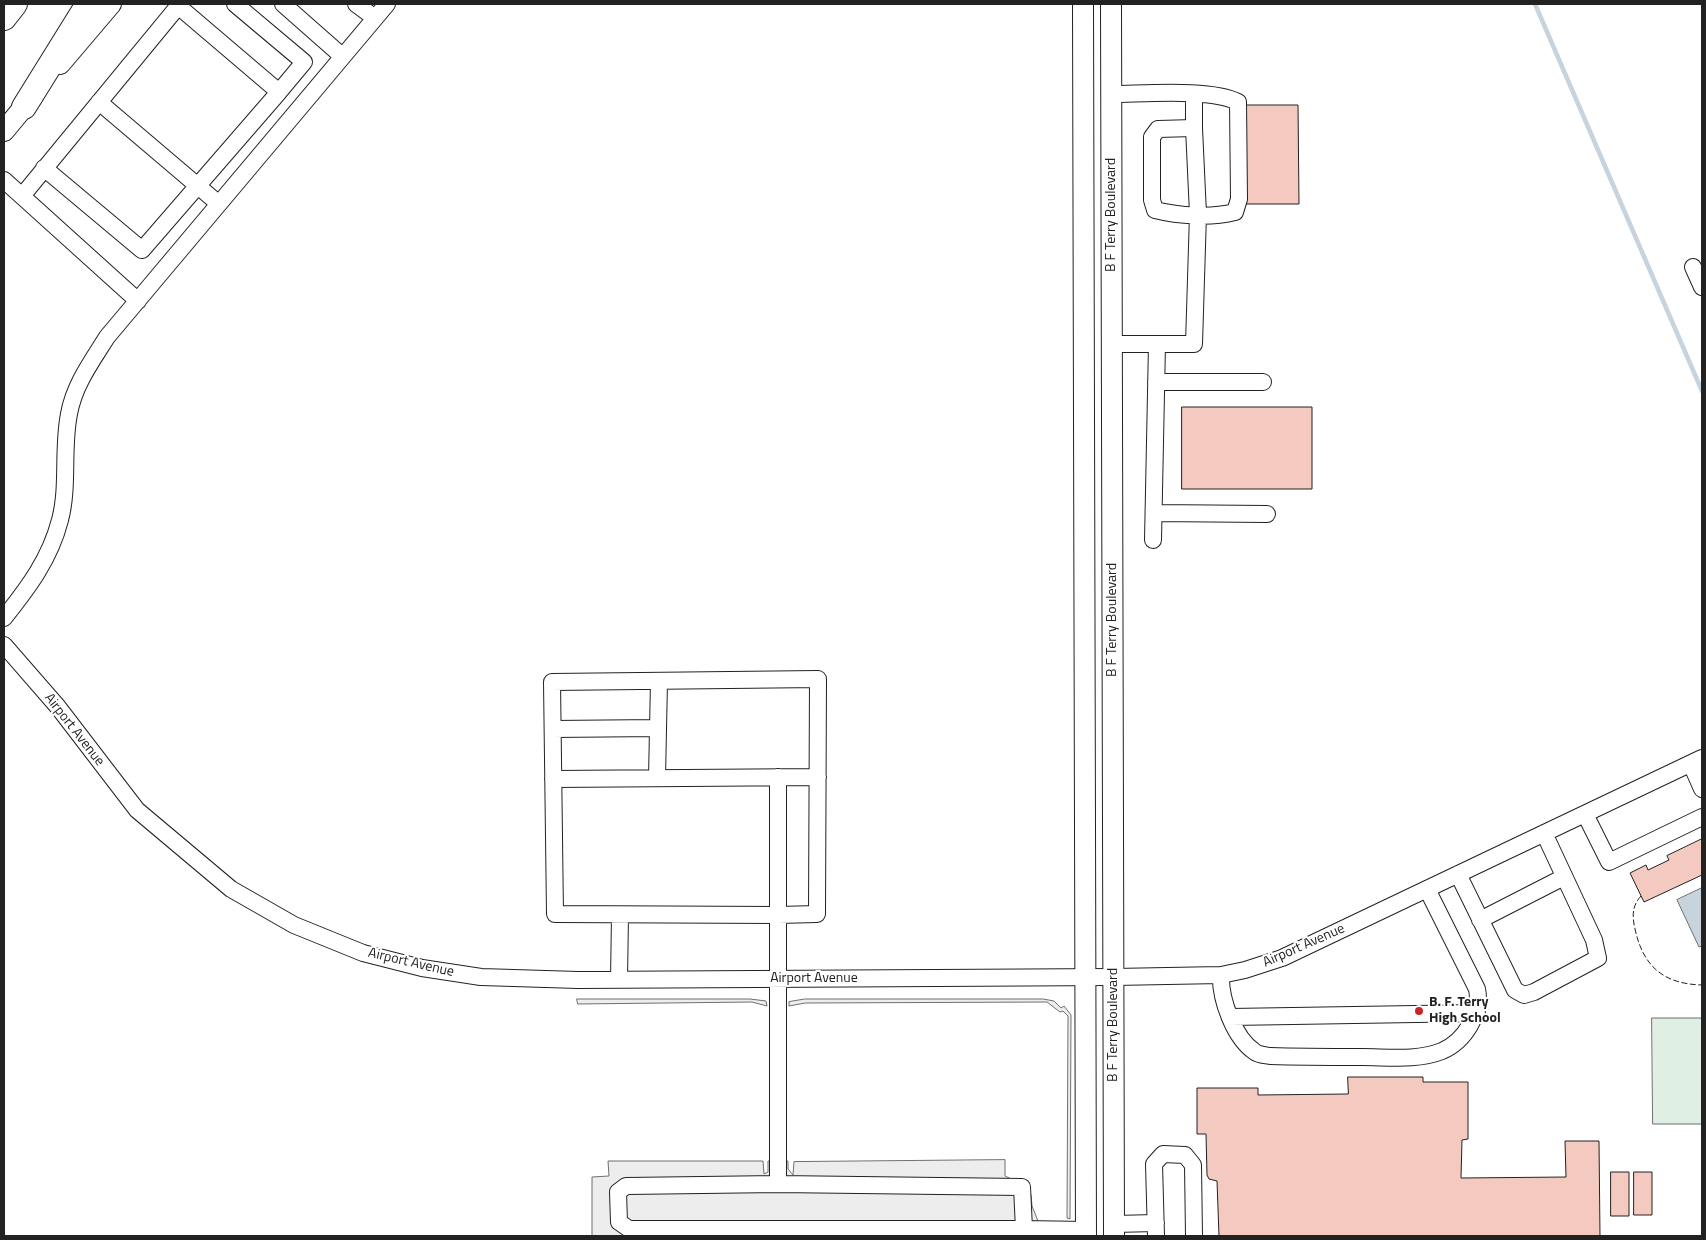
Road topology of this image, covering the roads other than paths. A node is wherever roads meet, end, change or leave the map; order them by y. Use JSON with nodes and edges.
{"nodes":[{"id":1,"x":15,"y":4,"type":"edge"},
{"id":2,"x":88,"y":4,"type":"edge"},
{"id":3,"x":111,"y":4,"type":"edge"},
{"id":4,"x":235,"y":4,"type":"edge"},
{"id":5,"x":282,"y":4,"type":"edge"},
{"id":6,"x":356,"y":4,"type":"edge"},
{"id":7,"x":387,"y":4,"type":"edge"},
{"id":8,"x":1083,"y":4,"type":"edge"},
{"id":9,"x":1111,"y":4,"type":"edge"},
{"id":10,"x":179,"y":5,"type":"edge"},
{"id":11,"x":4,"y":18,"type":"edge"},
{"id":12,"x":375,"y":18,"type":"junction"},
{"id":13,"x":342,"y":56,"type":"junction"},
{"id":14,"x":279,"y":92,"type":"junction"},
{"id":15,"x":1111,"y":94,"type":"junction"},
{"id":16,"x":1194,"y":94,"type":"junction"},
{"id":17,"x":99,"y":102,"type":"junction"},
{"id":18,"x":24,"y":107,"type":"junction"},
{"id":19,"x":1194,"y":128,"type":"junction"},
{"id":20,"x":4,"y":130,"type":"edge"},
{"id":21,"x":44,"y":168,"type":"junction"},
{"id":22,"x":4,"y":180,"type":"edge"},
{"id":23,"x":197,"y":187,"type":"junction"},
{"id":24,"x":22,"y":196,"type":"junction"},
{"id":25,"x":219,"y":204,"type":"junction"},
{"id":26,"x":1198,"y":214,"type":"junction"},
{"id":27,"x":1693,"y":267,"type":"dead end"},
{"id":28,"x":1702,"y":288,"type":"edge"},
{"id":29,"x":138,"y":301,"type":"junction"},
{"id":30,"x":1112,"y":344,"type":"junction"},
{"id":31,"x":1157,"y":344,"type":"junction"},
{"id":32,"x":1156,"y":382,"type":"junction"},
{"id":33,"x":1264,"y":382,"type":"dead end"},
{"id":34,"x":1154,"y":513,"type":"junction"},
{"id":35,"x":1267,"y":514,"type":"dead end"},
{"id":36,"x":1153,"y":540,"type":"dead end"},
{"id":37,"x":4,"y":618,"type":"edge"},
{"id":38,"x":4,"y":645,"type":"edge"},
{"id":39,"x":659,"y":681,"type":"junction"},
{"id":40,"x":658,"y":728,"type":"junction"},
{"id":41,"x":553,"y":729,"type":"junction"},
{"id":42,"x":1696,"y":761,"type":"edge"},
{"id":43,"x":818,"y":777,"type":"junction"},
{"id":44,"x":657,"y":778,"type":"junction"},
{"id":45,"x":778,"y":778,"type":"junction"},
{"id":46,"x":553,"y":779,"type":"junction"},
{"id":47,"x":1702,"y":789,"type":"edge"},
{"id":48,"x":1585,"y":814,"type":"junction"},
{"id":49,"x":1702,"y":817,"type":"edge"},
{"id":50,"x":1544,"y":834,"type":"junction"},
{"id":51,"x":1458,"y":874,"type":"junction"},
{"id":52,"x":1564,"y":877,"type":"junction"},
{"id":53,"x":1427,"y":889,"type":"junction"},
{"id":54,"x":620,"y":915,"type":"junction"},
{"id":55,"x":778,"y":916,"type":"junction"},
{"id":56,"x":1480,"y":920,"type":"junction"},
{"id":57,"x":1221,"y":975,"type":"junction"},
{"id":58,"x":1085,"y":977,"type":"junction"},
{"id":59,"x":1114,"y":977,"type":"junction"},
{"id":60,"x":778,"y":979,"type":"junction"},
{"id":61,"x":619,"y":980,"type":"junction"},
{"id":62,"x":1477,"y":1013,"type":"junction"},
{"id":63,"x":1231,"y":1017,"type":"junction"},
{"id":64,"x":778,"y":1184,"type":"junction"},
{"id":65,"x":1114,"y":1230,"type":"edge"},
{"id":66,"x":1156,"y":1230,"type":"edge"},
{"id":67,"x":1024,"y":1232,"type":"edge"},
{"id":68,"x":1086,"y":1233,"type":"edge"},
{"id":69,"x":1194,"y":1236,"type":"edge"}],
"edges":[{"from":1,"to":11,"type":"highway"},
{"from":2,"to":18,"type":"highway"},
{"from":3,"to":18,"type":"main road"},
{"from":4,"to":14,"type":"street"},
{"from":5,"to":13,"type":"street"},
{"from":6,"to":12,"type":"street"},
{"from":7,"to":12,"type":"street"},
{"from":8,"to":58,"type":"main road","name":"B F Terry Boulevard"},
{"from":9,"to":15,"type":"main road","name":"B F Terry Boulevard"},
{"from":10,"to":14,"type":"street"},
{"from":10,"to":17,"type":"street"},
{"from":12,"to":13,"type":"street"},
{"from":13,"to":25,"type":"street"},
{"from":14,"to":23,"type":"street"},
{"from":15,"to":16,"type":"street"},
{"from":15,"to":30,"type":"main road","name":"B F Terry Boulevard"},
{"from":16,"to":19,"type":"street"},
{"from":16,"to":26,"type":"street"},
{"from":17,"to":21,"type":"street"},
{"from":17,"to":23,"type":"street"},
{"from":18,"to":20,"type":"main road"},
{"from":19,"to":26,"type":"street"},
{"from":19,"to":26,"type":"street"},
{"from":21,"to":23,"type":"street"},
{"from":21,"to":24,"type":"street"},
{"from":22,"to":24,"type":"street"},
{"from":23,"to":25,"type":"street"},
{"from":24,"to":29,"type":"street"},
{"from":25,"to":29,"type":"street"},
{"from":26,"to":31,"type":"street"},
{"from":27,"to":28,"type":"street"},
{"from":29,"to":37,"type":"street"},
{"from":30,"to":31,"type":"street"},
{"from":30,"to":59,"type":"main road","name":"B F Terry Boulevard"},
{"from":31,"to":32,"type":"street"},
{"from":32,"to":33,"type":"street"},
{"from":32,"to":34,"type":"street"},
{"from":34,"to":35,"type":"street"},
{"from":34,"to":36,"type":"street"},
{"from":38,"to":61,"type":"street","name":"Airport Avenue"},
{"from":39,"to":40,"type":"street"},
{"from":39,"to":41,"type":"street"},
{"from":39,"to":43,"type":"street"},
{"from":40,"to":41,"type":"street"},
{"from":40,"to":44,"type":"street"},
{"from":41,"to":46,"type":"street"},
{"from":42,"to":47,"type":"street"},
{"from":42,"to":48,"type":"street","name":"Airport Avenue"},
{"from":43,"to":45,"type":"street"},
{"from":43,"to":55,"type":"street"},
{"from":44,"to":45,"type":"street"},
{"from":44,"to":46,"type":"street"},
{"from":45,"to":55,"type":"street"},
{"from":46,"to":54,"type":"street"},
{"from":48,"to":49,"type":"street"},
{"from":48,"to":50,"type":"street","name":"Airport Avenue"},
{"from":50,"to":51,"type":"street","name":"Airport Avenue"},
{"from":50,"to":52,"type":"street"},
{"from":51,"to":53,"type":"street","name":"Airport Avenue"},
{"from":51,"to":56,"type":"street"},
{"from":52,"to":56,"type":"street"},
{"from":52,"to":56,"type":"street"},
{"from":53,"to":57,"type":"street","name":"Airport Avenue"},
{"from":53,"to":62,"type":"street"},
{"from":54,"to":55,"type":"street"},
{"from":54,"to":61,"type":"street"},
{"from":55,"to":60,"type":"street"},
{"from":57,"to":59,"type":"street","name":"Airport Avenue"},
{"from":57,"to":63,"type":"street"},
{"from":58,"to":59,"type":"street","name":"Airport Avenue"},
{"from":58,"to":60,"type":"street","name":"Airport Avenue"},
{"from":58,"to":68,"type":"main road","name":"B F Terry Boulevard"},
{"from":59,"to":65,"type":"main road","name":"B F Terry Boulevard"},
{"from":60,"to":61,"type":"street","name":"Airport Avenue"},
{"from":60,"to":64,"type":"street"},
{"from":62,"to":63,"type":"street"},
{"from":62,"to":63,"type":"street"},
{"from":64,"to":67,"type":"street"},
{"from":64,"to":67,"type":"street"},
{"from":65,"to":66,"type":"street"},
{"from":66,"to":69,"type":"street"},
{"from":67,"to":68,"type":"street"}]}
